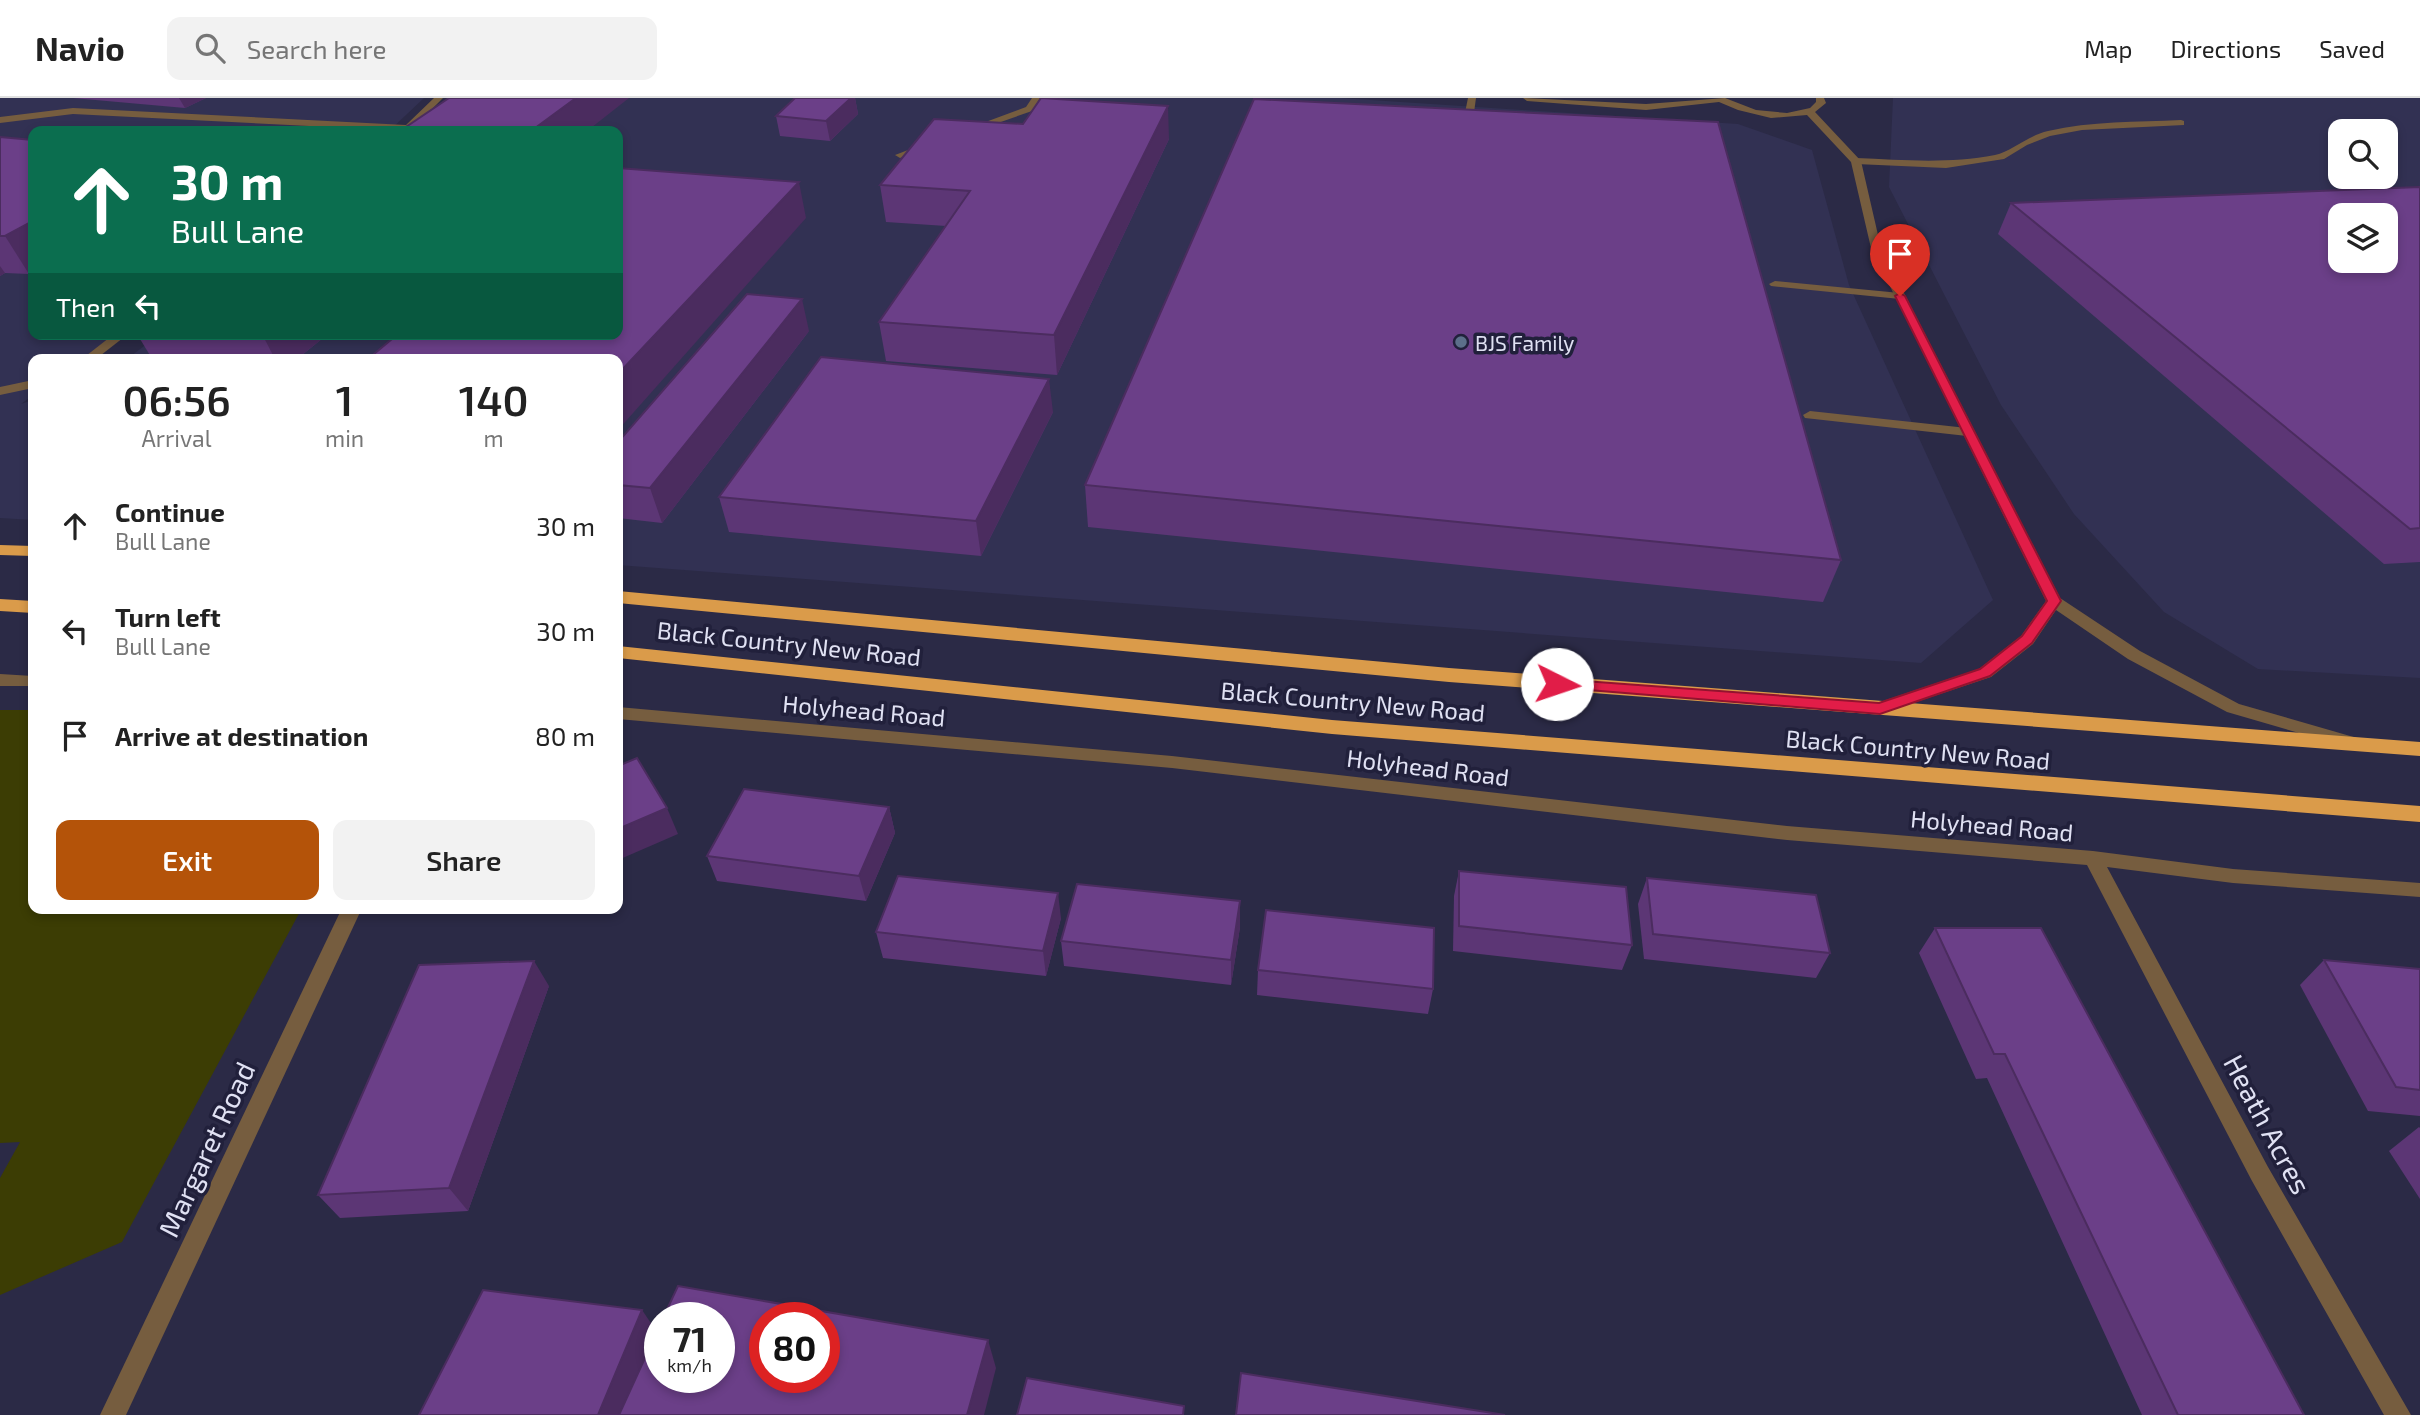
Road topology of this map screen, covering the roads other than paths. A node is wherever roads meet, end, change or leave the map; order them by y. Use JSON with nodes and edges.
{"nodes":[{"id":1,"x":439,"y":98,"type":"edge"},
{"id":2,"x":1036,"y":98,"type":"edge"},
{"id":3,"x":1472,"y":98,"type":"edge"},
{"id":4,"x":1527,"y":98,"type":"edge"},
{"id":5,"x":1820,"y":98,"type":"edge"},
{"id":6,"x":1720,"y":99,"type":"edge"},
{"id":7,"x":1809,"y":112,"type":"junction"},
{"id":8,"x":0,"y":120,"type":"edge"},
{"id":9,"x":2182,"y":123,"type":"dead end"},
{"id":10,"x":337,"y":126,"type":"edge"},
{"id":11,"x":411,"y":126,"type":"edge"},
{"id":12,"x":1467,"y":127,"type":"edge"},
{"id":13,"x":964,"y":132,"type":"edge"},
{"id":14,"x":938,"y":141,"type":"edge"},
{"id":15,"x":900,"y":155,"type":"dead end"},
{"id":16,"x":1856,"y":161,"type":"junction"},
{"id":17,"x":1775,"y":284,"type":"dead end"},
{"id":18,"x":1900,"y":296,"type":"junction"},
{"id":19,"x":114,"y":340,"type":"edge"},
{"id":20,"x":95,"y":354,"type":"edge"},
{"id":21,"x":28,"y":385,"type":"edge"},
{"id":22,"x":0,"y":391,"type":"edge"},
{"id":23,"x":1810,"y":415,"type":"dead end"},
{"id":24,"x":1967,"y":432,"type":"junction"},
{"id":25,"x":0,"y":550,"type":"edge"},
{"id":26,"x":28,"y":551,"type":"edge"},
{"id":27,"x":623,"y":597,"type":"edge"},
{"id":28,"x":2054,"y":601,"type":"junction"},
{"id":29,"x":0,"y":605,"type":"edge"},
{"id":30,"x":28,"y":607,"type":"edge"},
{"id":31,"x":623,"y":653,"type":"edge"},
{"id":32,"x":0,"y":680,"type":"edge"},
{"id":33,"x":28,"y":681,"type":"edge"},
{"id":34,"x":1880,"y":708,"type":"junction"},
{"id":35,"x":623,"y":713,"type":"edge"},
{"id":36,"x":2365,"y":745,"type":"junction"},
{"id":37,"x":2420,"y":749,"type":"edge"},
{"id":38,"x":2420,"y":814,"type":"edge"},
{"id":39,"x":2093,"y":858,"type":"junction"},
{"id":40,"x":2420,"y":890,"type":"edge"},
{"id":41,"x":349,"y":914,"type":"edge"},
{"id":42,"x":113,"y":1415,"type":"edge"},
{"id":43,"x":2398,"y":1415,"type":"edge"}],
"edges":[{"from":1,"to":11,"type":"street"},
{"from":2,"to":13,"type":"street"},
{"from":3,"to":12,"type":"street"},
{"from":4,"to":6,"type":"street"},
{"from":5,"to":7,"type":"street"},
{"from":6,"to":7,"type":"street"},
{"from":7,"to":16,"type":"street"},
{"from":8,"to":10,"type":"street"},
{"from":9,"to":16,"type":"street"},
{"from":14,"to":15,"type":"street"},
{"from":16,"to":18,"type":"street"},
{"from":17,"to":18,"type":"street"},
{"from":18,"to":24,"type":"street"},
{"from":19,"to":20,"type":"street"},
{"from":21,"to":22,"type":"street"},
{"from":23,"to":24,"type":"street"},
{"from":24,"to":28,"type":"street"},
{"from":25,"to":26,"type":"highway"},
{"from":27,"to":34,"type":"highway","name":"Black Country New Road"},
{"from":28,"to":34,"type":"street"},
{"from":28,"to":36,"type":"street"},
{"from":29,"to":30,"type":"highway"},
{"from":31,"to":38,"type":"highway","name":"Black Country New Road"},
{"from":32,"to":33,"type":"street"},
{"from":34,"to":36,"type":"highway","name":"Black Country New Road"},
{"from":35,"to":39,"type":"street","name":"Holyhead Road"},
{"from":36,"to":37,"type":"highway","name":"Black Country New Road"},
{"from":39,"to":40,"type":"street","name":"Holyhead Road"},
{"from":39,"to":43,"type":"street","name":"Heath Acres"},
{"from":41,"to":42,"type":"street","name":"Margaret Road"}]}
